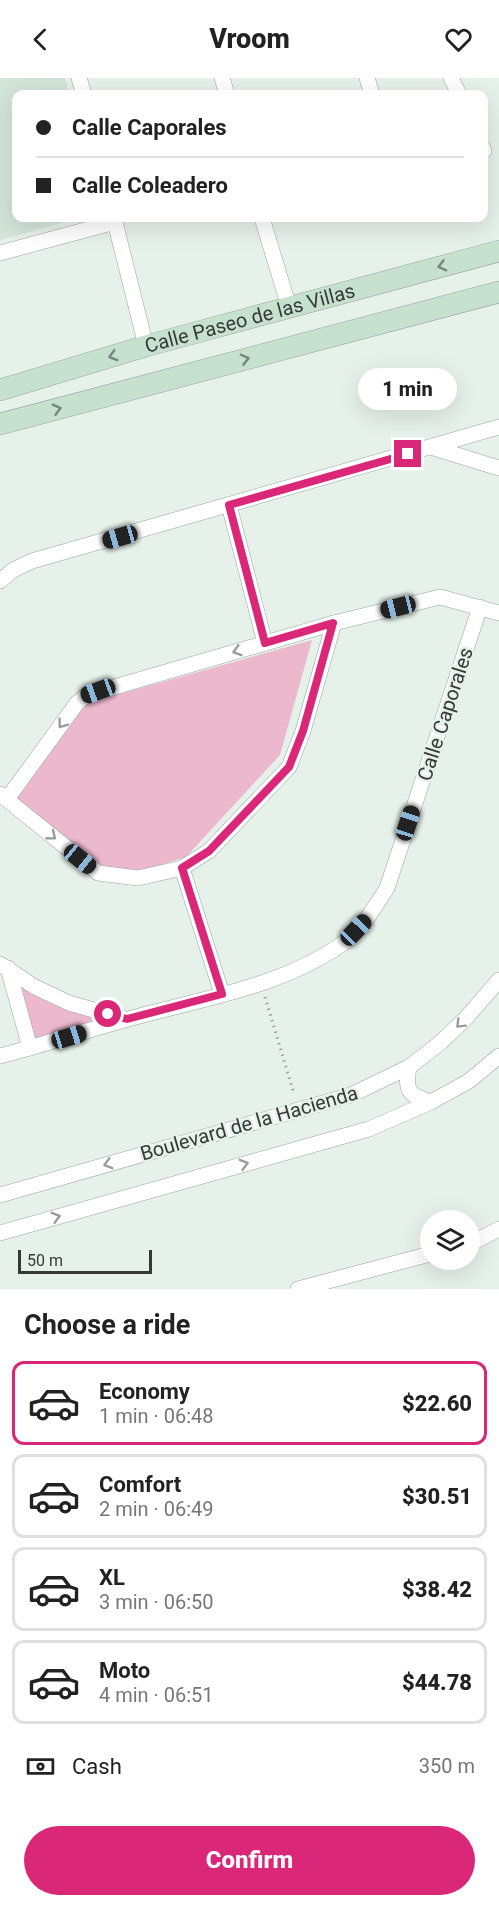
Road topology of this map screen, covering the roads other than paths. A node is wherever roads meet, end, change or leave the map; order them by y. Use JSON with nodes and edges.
{"nodes":[{"id":1,"x":108,"y":222,"type":"edge"},
{"id":2,"x":116,"y":222,"type":"edge"},
{"id":3,"x":263,"y":222,"type":"edge"},
{"id":4,"x":499,"y":251,"type":"edge"},
{"id":5,"x":0,"y":253,"type":"edge"},
{"id":6,"x":499,"y":292,"type":"edge"},
{"id":7,"x":290,"y":307,"type":"junction"},
{"id":8,"x":147,"y":346,"type":"junction"},
{"id":9,"x":0,"y":390,"type":"edge"},
{"id":10,"x":0,"y":424,"type":"edge"},
{"id":11,"x":499,"y":427,"type":"edge"},
{"id":12,"x":431,"y":447,"type":"junction"},
{"id":13,"x":499,"y":468,"type":"edge"},
{"id":14,"x":229,"y":505,"type":"junction"},
{"id":15,"x":0,"y":581,"type":"edge"},
{"id":16,"x":480,"y":607,"type":"junction"},
{"id":17,"x":499,"y":613,"type":"edge"},
{"id":18,"x":333,"y":623,"type":"junction"},
{"id":19,"x":265,"y":643,"type":"junction"},
{"id":20,"x":3,"y":797,"type":"edge"},
{"id":21,"x":182,"y":868,"type":"junction"},
{"id":22,"x":4,"y":966,"type":"edge"},
{"id":23,"x":499,"y":980,"type":"edge"},
{"id":24,"x":222,"y":994,"type":"junction"},
{"id":25,"x":127,"y":1019,"type":"junction"},
{"id":26,"x":30,"y":1048,"type":"junction"},
{"id":27,"x":0,"y":1056,"type":"edge"},
{"id":28,"x":499,"y":1056,"type":"edge"},
{"id":29,"x":409,"y":1067,"type":"junction"},
{"id":30,"x":431,"y":1102,"type":"junction"},
{"id":31,"x":0,"y":1195,"type":"edge"},
{"id":32,"x":499,"y":1229,"type":"edge"},
{"id":33,"x":0,"y":1233,"type":"edge"},
{"id":34,"x":480,"y":1239,"type":"edge"},
{"id":35,"x":420,"y":1257,"type":"edge"},
{"id":36,"x":298,"y":1289,"type":"edge"}],
"edges":[{"from":1,"to":5,"type":"street"},
{"from":2,"to":8,"type":"street"},
{"from":3,"to":7,"type":"street"},
{"from":4,"to":7,"type":"street","name":"Calle Paseo de las Villas","one_way":true},
{"from":10,"to":6,"type":"street","name":"Calle Paseo de las Villas","one_way":true},
{"from":7,"to":8,"type":"street","name":"Calle Paseo de las Villas"},
{"from":8,"to":9,"type":"street","name":"Calle Paseo de las Villas","one_way":true},
{"from":11,"to":12,"type":"street"},
{"from":12,"to":13,"type":"street"},
{"from":12,"to":14,"type":"street"},
{"from":14,"to":15,"type":"street"},
{"from":14,"to":19,"type":"street"},
{"from":16,"to":17,"type":"street"},
{"from":16,"to":18,"type":"street"},
{"from":16,"to":24,"type":"street","name":"Calle Caporales"},
{"from":18,"to":19,"type":"street"},
{"from":18,"to":21,"type":"street"},
{"from":19,"to":20,"type":"street","one_way":true},
{"from":20,"to":21,"type":"street","one_way":true},
{"from":21,"to":24,"type":"street"},
{"from":22,"to":25,"type":"street"},
{"from":22,"to":26,"type":"street"},
{"from":23,"to":29,"type":"street","name":"Boulevard de la Hacienda","one_way":true},
{"from":24,"to":25,"type":"street","name":"Calle Caporales"},
{"from":25,"to":26,"type":"street","name":"Calle Caporales"},
{"from":26,"to":27,"type":"street","name":"Calle Caporales"},
{"from":28,"to":30,"type":"street","name":"Boulevard de la Hacienda"},
{"from":29,"to":30,"type":"street"},
{"from":29,"to":31,"type":"street","name":"Boulevard de la Hacienda","one_way":true},
{"from":33,"to":30,"type":"street","name":"Boulevard de la Hacienda","one_way":true},
{"from":32,"to":34,"type":"street"},
{"from":35,"to":36,"type":"street"}]}
